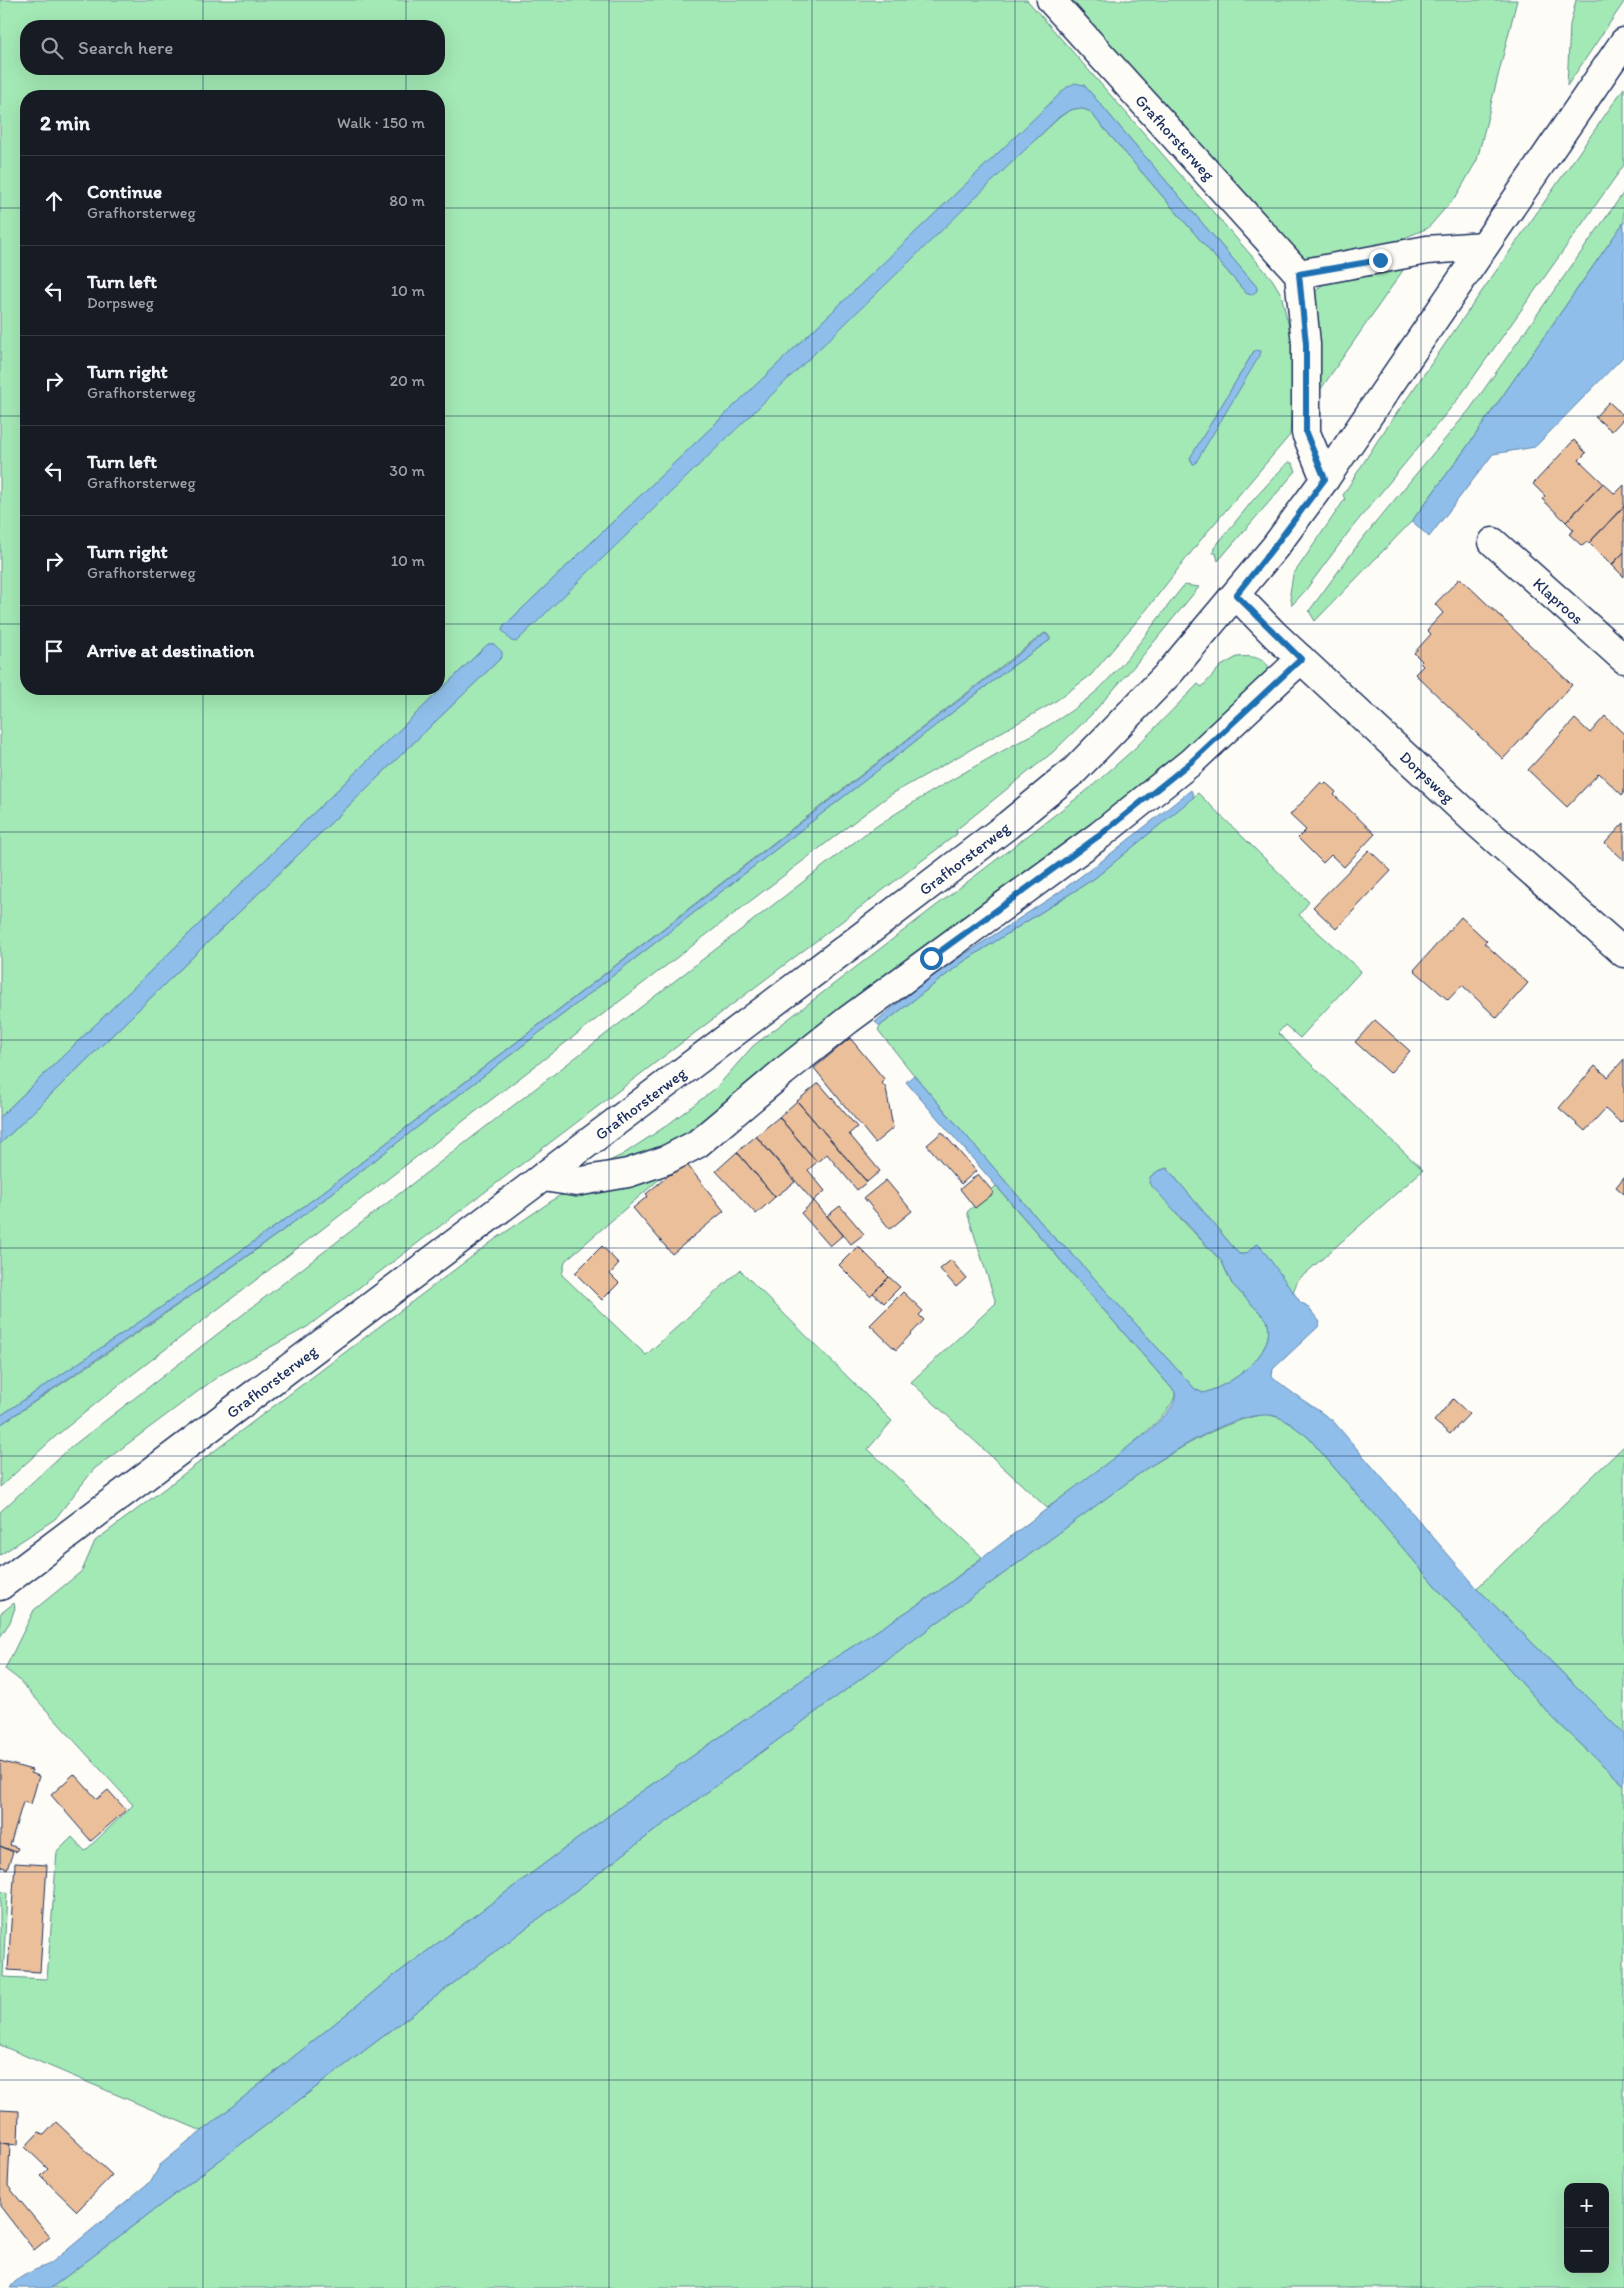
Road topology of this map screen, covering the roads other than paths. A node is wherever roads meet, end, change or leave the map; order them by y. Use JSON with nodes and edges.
{"nodes":[{"id":1,"x":1051,"y":0,"type":"edge"},
{"id":2,"x":1624,"y":42,"type":"edge"},
{"id":3,"x":1484,"y":246,"type":"junction"},
{"id":4,"x":1299,"y":274,"type":"junction"},
{"id":5,"x":1325,"y":479,"type":"junction"},
{"id":6,"x":1493,"y":542,"type":"dead end"},
{"id":7,"x":1236,"y":595,"type":"junction"},
{"id":8,"x":1301,"y":659,"type":"junction"},
{"id":9,"x":1624,"y":659,"type":"edge"},
{"id":10,"x":1624,"y":954,"type":"edge"},
{"id":11,"x":543,"y":1177,"type":"junction"},
{"id":12,"x":0,"y":1586,"type":"edge"}],
"edges":[{"from":1,"to":4,"type":"street","name":"Grafhorsterweg"},
{"from":2,"to":3,"type":"street","name":"Grafhorsterweg"},
{"from":3,"to":4,"type":"street"},
{"from":3,"to":5,"type":"street","name":"Grafhorsterweg"},
{"from":4,"to":5,"type":"street"},
{"from":5,"to":7,"type":"street","name":"Grafhorsterweg"},
{"from":6,"to":9,"type":"street","name":"Klaproos"},
{"from":7,"to":8,"type":"street","name":"Dorpsweg"},
{"from":7,"to":11,"type":"street","name":"Grafhorsterweg"},
{"from":8,"to":10,"type":"street","name":"Dorpsweg"},
{"from":8,"to":11,"type":"street"},
{"from":11,"to":12,"type":"street","name":"Grafhorsterweg"}]}
